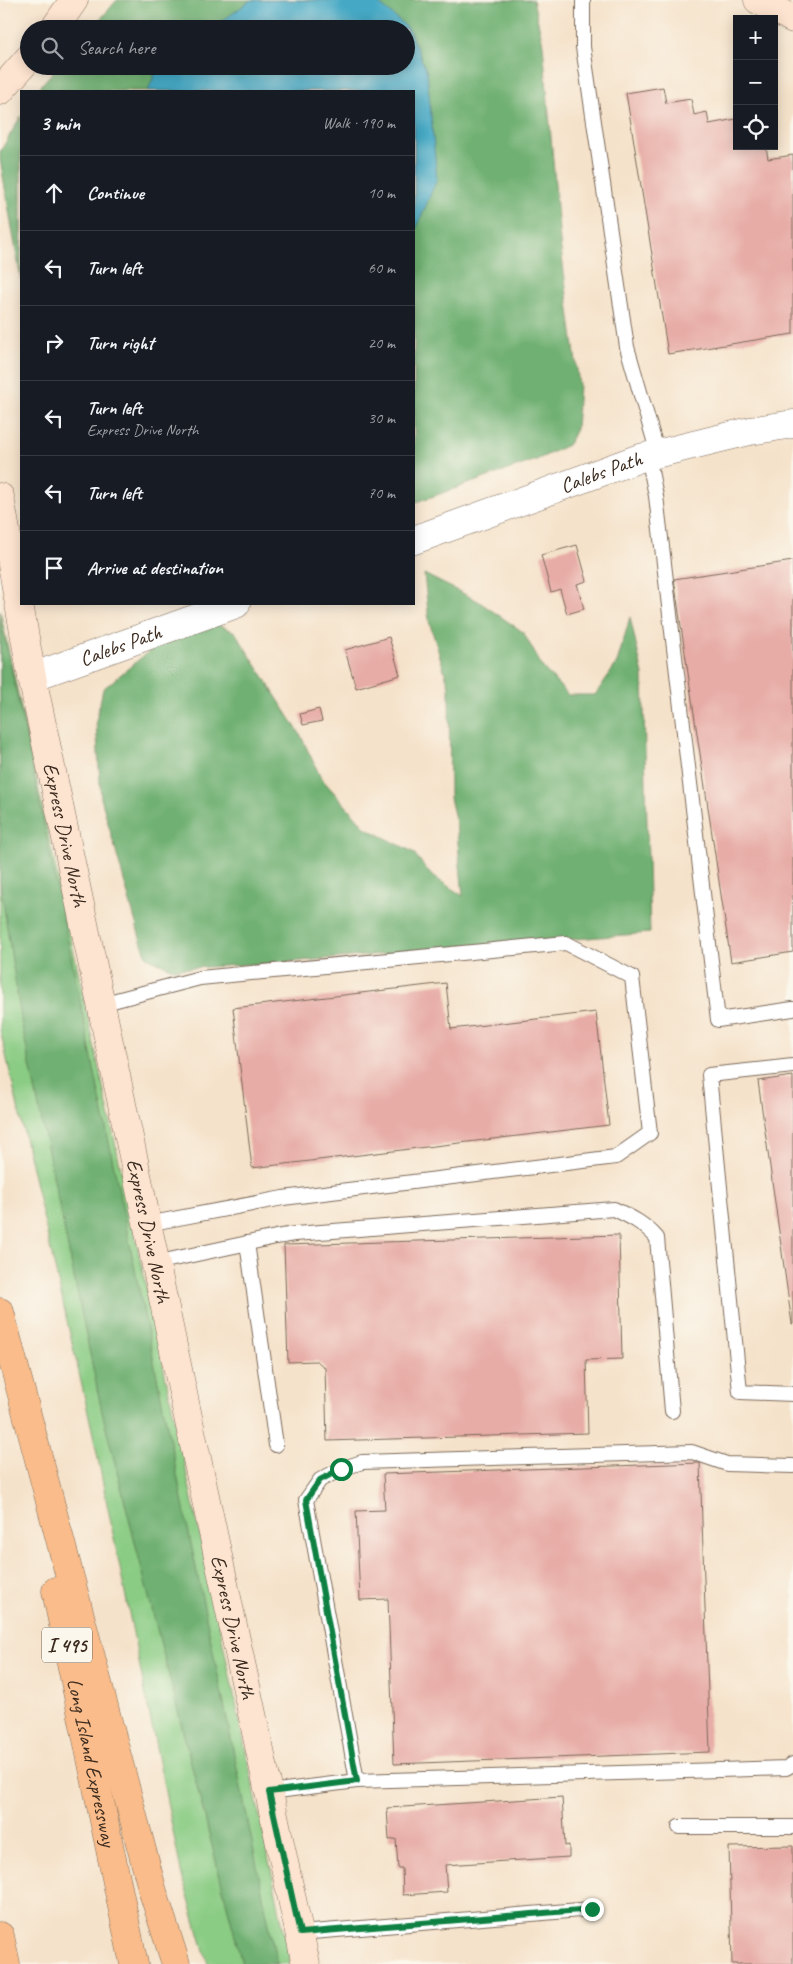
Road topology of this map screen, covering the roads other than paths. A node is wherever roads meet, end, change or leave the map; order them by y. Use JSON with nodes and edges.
{"nodes":[{"id":1,"x":74,"y":0,"type":"edge"},
{"id":2,"x":583,"y":0,"type":"edge"},
{"id":3,"x":758,"y":0,"type":"edge"},
{"id":4,"x":793,"y":19,"type":"edge"},
{"id":5,"x":60,"y":20,"type":"edge"},
{"id":6,"x":20,"y":68,"type":"edge"},
{"id":7,"x":0,"y":91,"type":"edge"},
{"id":8,"x":793,"y":424,"type":"edge"},
{"id":9,"x":653,"y":455,"type":"junction"},
{"id":10,"x":0,"y":497,"type":"edge"},
{"id":11,"x":415,"y":540,"type":"edge"},
{"id":12,"x":233,"y":605,"type":"edge"},
{"id":13,"x":32,"y":677,"type":"junction"},
{"id":14,"x":101,"y":1004,"type":"junction"},
{"id":15,"x":793,"y":1008,"type":"edge"},
{"id":16,"x":793,"y":1066,"type":"edge"},
{"id":17,"x":147,"y":1224,"type":"junction"},
{"id":18,"x":247,"y":1243,"type":"junction"},
{"id":19,"x":155,"y":1263,"type":"junction"},
{"id":20,"x":0,"y":1312,"type":"edge"},
{"id":21,"x":0,"y":1326,"type":"edge"},
{"id":22,"x":793,"y":1394,"type":"edge"},
{"id":23,"x":672,"y":1410,"type":"dead end"},
{"id":24,"x":276,"y":1445,"type":"dead end"},
{"id":25,"x":793,"y":1466,"type":"edge"},
{"id":26,"x":793,"y":1764,"type":"edge"},
{"id":27,"x":357,"y":1781,"type":"junction"},
{"id":28,"x":269,"y":1792,"type":"junction"},
{"id":29,"x":680,"y":1827,"type":"dead end"},
{"id":30,"x":793,"y":1827,"type":"edge"},
{"id":31,"x":592,"y":1909,"type":"dead end"},
{"id":32,"x":300,"y":1933,"type":"junction"},
{"id":33,"x":0,"y":1936,"type":"edge"},
{"id":34,"x":6,"y":1964,"type":"edge"},
{"id":35,"x":134,"y":1964,"type":"edge"},
{"id":36,"x":176,"y":1964,"type":"edge"},
{"id":37,"x":306,"y":1964,"type":"edge"}],
"edges":[{"from":1,"to":5,"type":"main road"},
{"from":2,"to":9,"type":"lane"},
{"from":3,"to":4,"type":"main road"},
{"from":6,"to":7,"type":"main road"},
{"from":8,"to":9,"type":"street","name":"Calebs Path"},
{"from":9,"to":11,"type":"street","name":"Calebs Path"},
{"from":9,"to":15,"type":"lane"},
{"from":10,"to":13,"type":"main road","name":"Express Drive North"},
{"from":12,"to":13,"type":"street","name":"Calebs Path"},
{"from":13,"to":14,"type":"main road","name":"Express Drive North"},
{"from":14,"to":17,"type":"main road","name":"Express Drive North"},
{"from":14,"to":17,"type":"lane"},
{"from":16,"to":22,"type":"lane"},
{"from":17,"to":19,"type":"main road","name":"Express Drive North"},
{"from":18,"to":19,"type":"lane"},
{"from":18,"to":23,"type":"lane"},
{"from":18,"to":24,"type":"lane"},
{"from":19,"to":28,"type":"main road","name":"Express Drive North"},
{"from":20,"to":36,"type":"highway"},
{"from":21,"to":35,"type":"highway","name":"Long Island Expressway","number":"I 495"},
{"from":25,"to":27,"type":"lane"},
{"from":26,"to":27,"type":"lane"},
{"from":27,"to":28,"type":"lane"},
{"from":28,"to":32,"type":"main road","name":"Express Drive North"},
{"from":29,"to":30,"type":"lane"},
{"from":31,"to":32,"type":"lane"},
{"from":32,"to":37,"type":"main road","name":"Express Drive North"},
{"from":33,"to":34,"type":"highway"}]}
